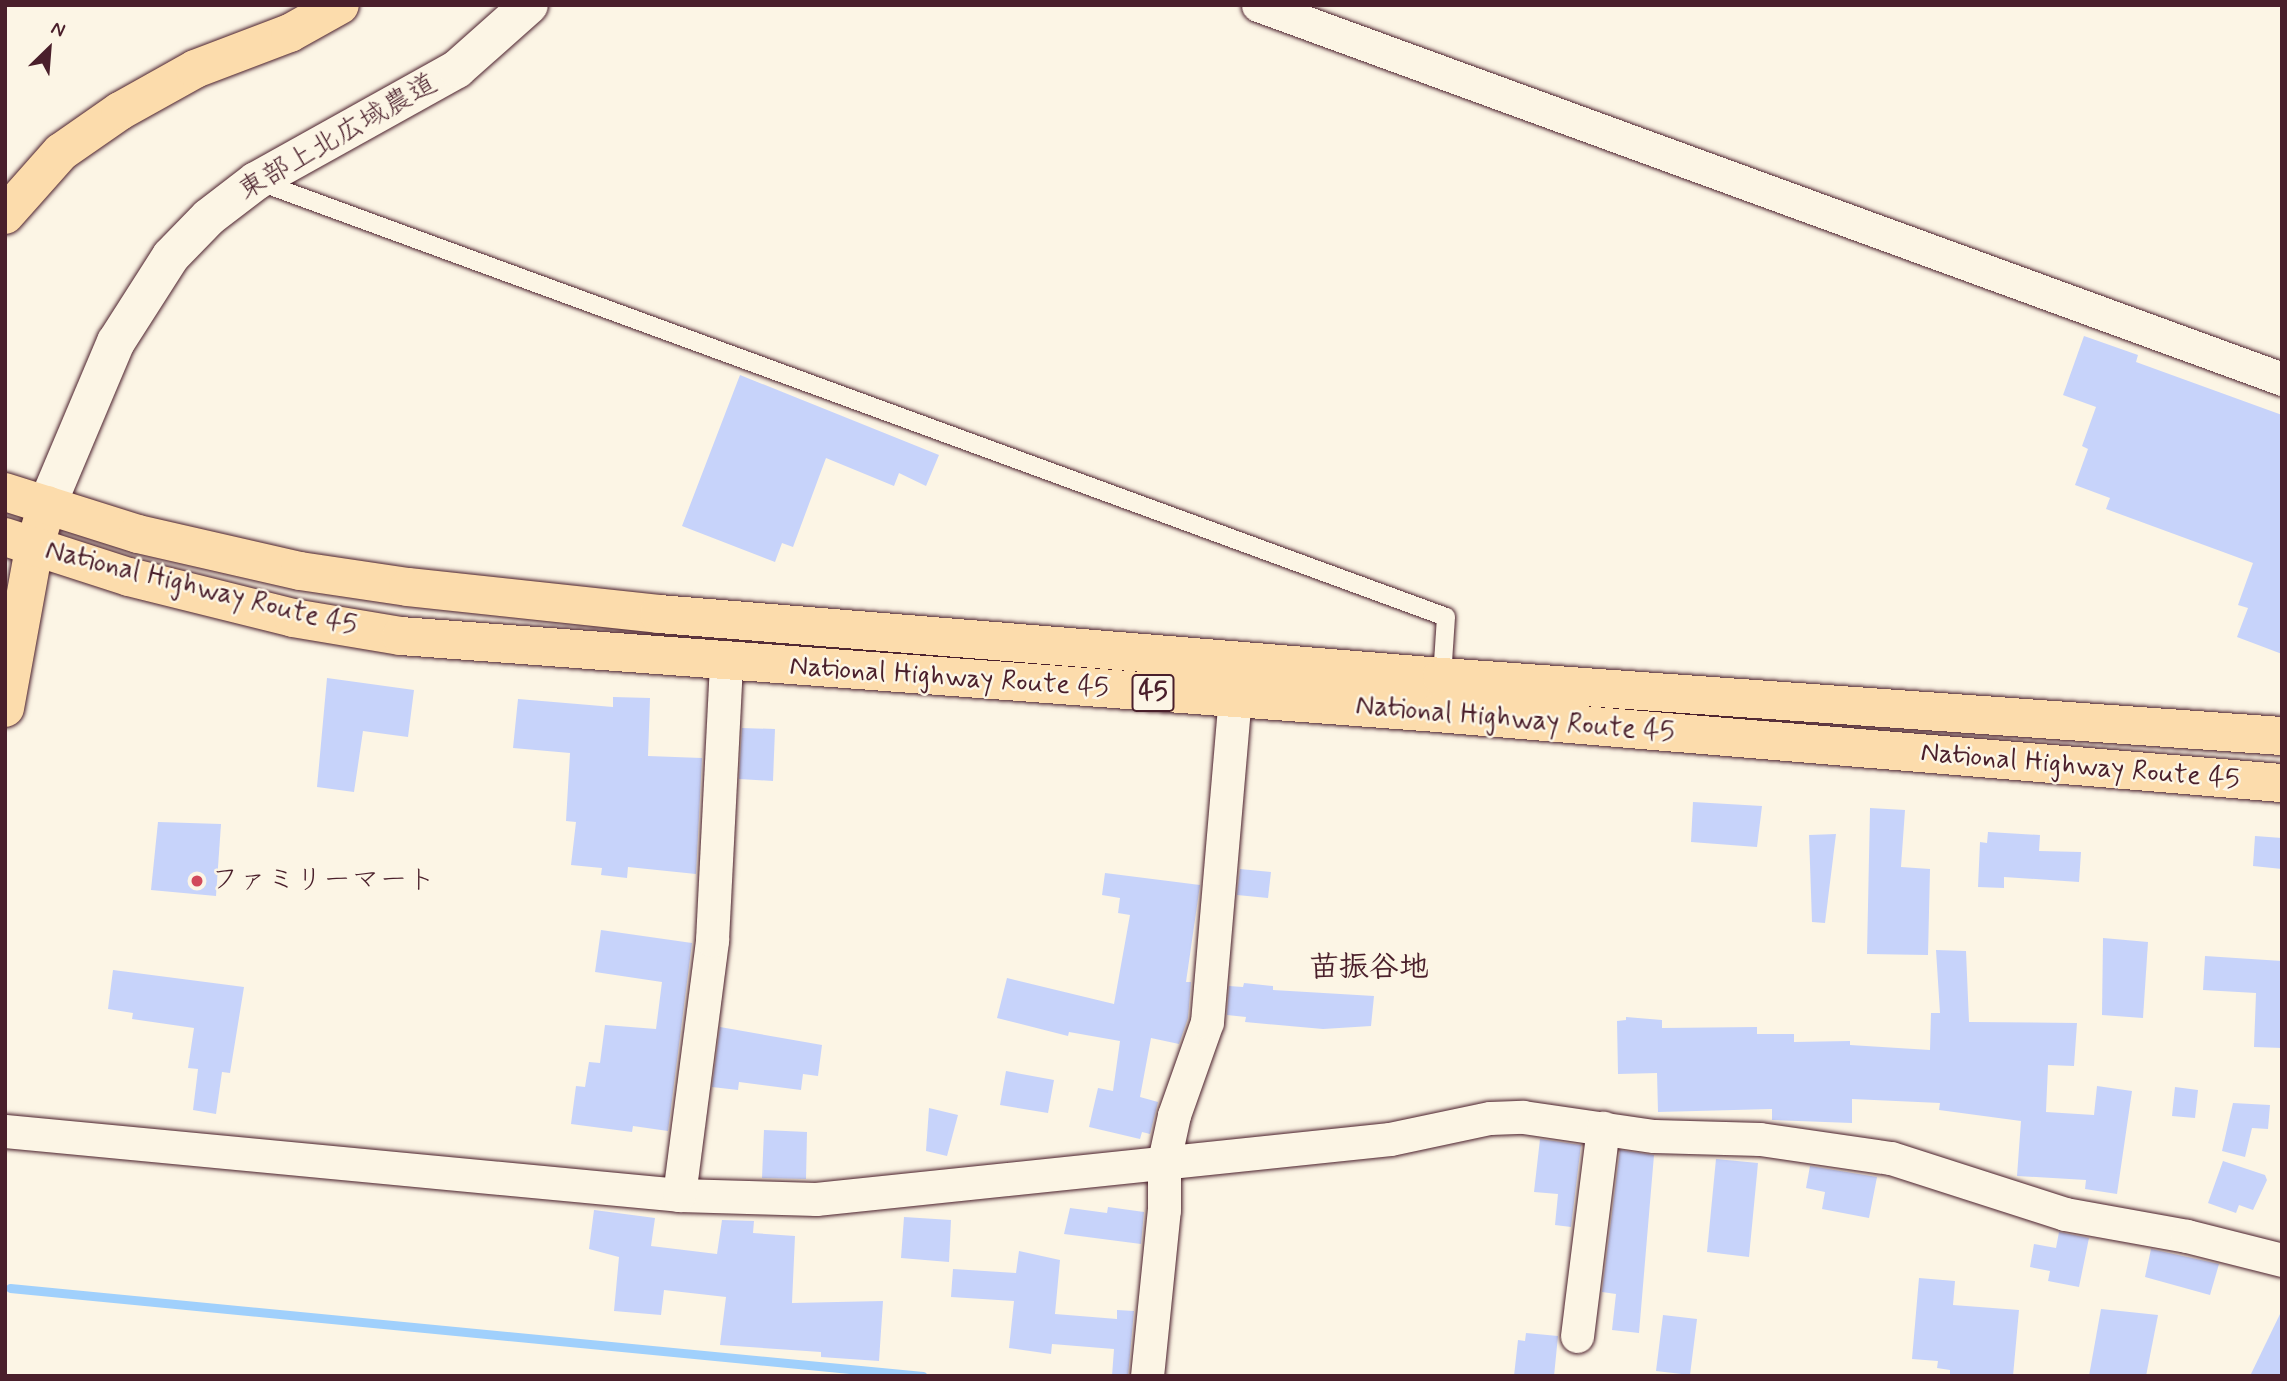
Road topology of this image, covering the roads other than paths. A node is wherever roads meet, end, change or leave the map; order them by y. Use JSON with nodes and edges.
{"nodes":[{"id":1,"x":340,"y":5,"type":"edge"},
{"id":2,"x":529,"y":5,"type":"edge"},
{"id":3,"x":1258,"y":5,"type":"edge"},
{"id":4,"x":256,"y":181,"type":"junction"},
{"id":5,"x":5,"y":215,"type":"edge"},
{"id":6,"x":2282,"y":379,"type":"edge"},
{"id":7,"x":5,"y":492,"type":"edge"},
{"id":8,"x":47,"y":505,"type":"junction"},
{"id":9,"x":20,"y":542,"type":"edge"},
{"id":10,"x":726,"y":662,"type":"junction"},
{"id":11,"x":1442,"y":677,"type":"junction"},
{"id":12,"x":1235,"y":698,"type":"junction"},
{"id":13,"x":5,"y":708,"type":"edge"},
{"id":14,"x":2282,"y":736,"type":"edge"},
{"id":15,"x":2282,"y":783,"type":"edge"},
{"id":16,"x":1603,"y":1128,"type":"junction"},
{"id":17,"x":5,"y":1131,"type":"edge"},
{"id":18,"x":1164,"y":1161,"type":"junction"},
{"id":19,"x":679,"y":1195,"type":"junction"},
{"id":20,"x":2282,"y":1260,"type":"edge"},
{"id":21,"x":1577,"y":1336,"type":"dead end"},
{"id":22,"x":1147,"y":1376,"type":"edge"}],
"edges":[{"from":1,"to":5,"type":"main road"},
{"from":2,"to":4,"type":"street","name":"東部上北広域農道"},
{"from":3,"to":6,"type":"street"},
{"from":4,"to":8,"type":"street","name":"東部上北広域農道"},
{"from":4,"to":11,"type":"lane"},
{"from":7,"to":8,"type":"main road","name":"National Highway Route 45","number":"45"},
{"from":8,"to":9,"type":"main road"},
{"from":8,"to":11,"type":"main road","name":"National Highway Route 45","number":"45"},
{"from":9,"to":10,"type":"main road","name":"National Highway Route 45","number":"45"},
{"from":9,"to":13,"type":"main road"},
{"from":10,"to":12,"type":"main road","name":"National Highway Route 45","number":"45"},
{"from":10,"to":19,"type":"street"},
{"from":11,"to":14,"type":"main road","name":"National Highway Route 45","number":"45"},
{"from":12,"to":15,"type":"main road","name":"National Highway Route 45","number":"45"},
{"from":12,"to":18,"type":"street"},
{"from":16,"to":18,"type":"street"},
{"from":16,"to":20,"type":"street"},
{"from":16,"to":21,"type":"street"},
{"from":17,"to":19,"type":"street"},
{"from":18,"to":19,"type":"street"},
{"from":18,"to":22,"type":"street"}]}
